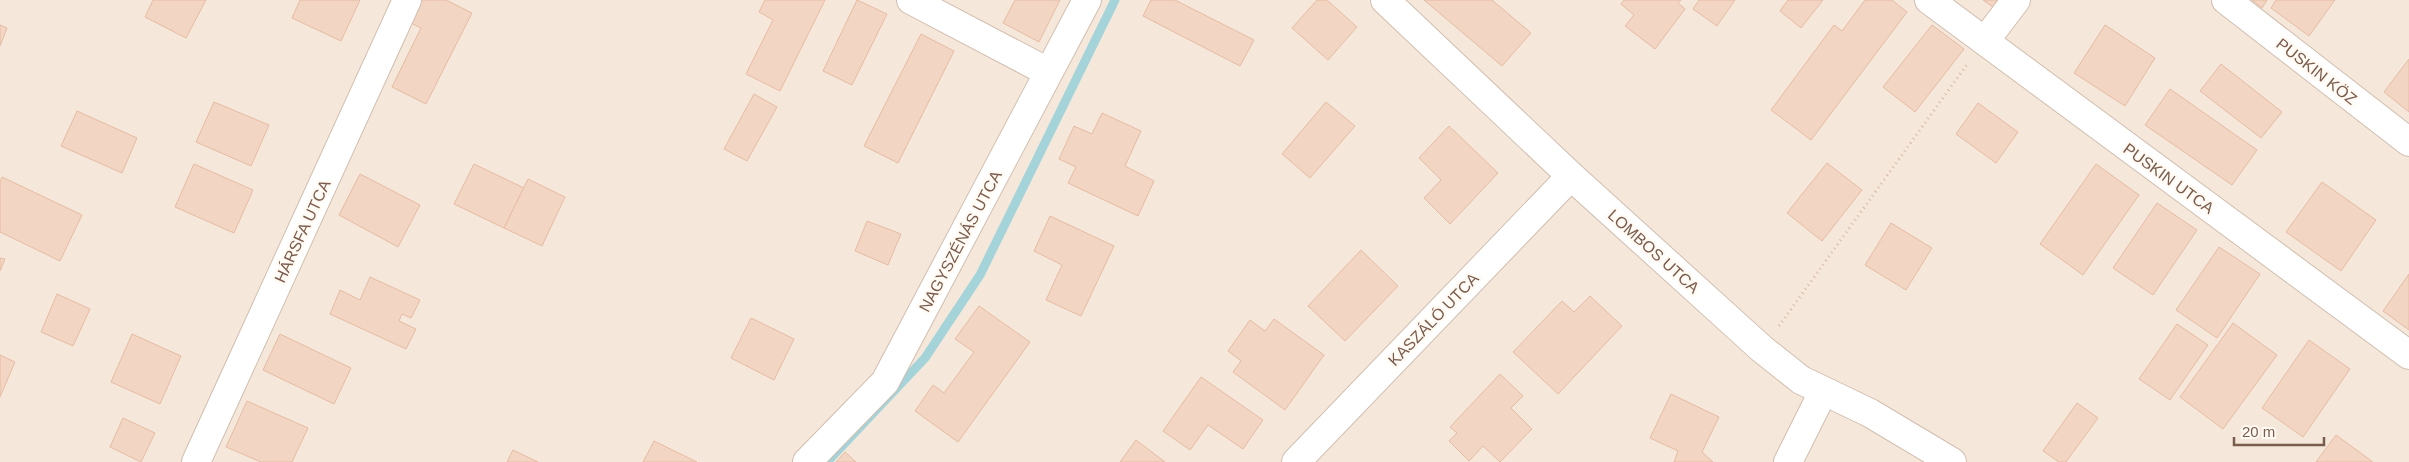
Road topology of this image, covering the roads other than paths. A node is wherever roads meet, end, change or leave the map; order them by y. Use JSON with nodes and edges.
{"nodes":[{"id":1,"x":407,"y":0,"type":"edge"},
{"id":2,"x":911,"y":0,"type":"edge"},
{"id":3,"x":1087,"y":0,"type":"edge"},
{"id":4,"x":1384,"y":0,"type":"edge"},
{"id":5,"x":1930,"y":0,"type":"edge"},
{"id":6,"x":2016,"y":0,"type":"edge"},
{"id":7,"x":2226,"y":0,"type":"edge"},
{"id":8,"x":1984,"y":41,"type":"junction"},
{"id":9,"x":1048,"y":72,"type":"junction"},
{"id":10,"x":2409,"y":142,"type":"edge"},
{"id":11,"x":1571,"y":176,"type":"junction"},
{"id":12,"x":2409,"y":355,"type":"edge"},
{"id":13,"x":1823,"y":392,"type":"junction"},
{"id":14,"x":196,"y":462,"type":"edge"},
{"id":15,"x":807,"y":462,"type":"edge"},
{"id":16,"x":1296,"y":462,"type":"edge"},
{"id":17,"x":1788,"y":462,"type":"edge"},
{"id":18,"x":1952,"y":462,"type":"edge"}],
"edges":[{"from":1,"to":14,"type":"street","name":"HÁRSFA UTCA"},
{"from":2,"to":9,"type":"street"},
{"from":3,"to":9,"type":"street","name":"NAGYSZÉNÁS UTCA"},
{"from":4,"to":11,"type":"street","name":"LOMBOS UTCA"},
{"from":5,"to":8,"type":"street","name":"PUSKIN UTCA"},
{"from":6,"to":8,"type":"street"},
{"from":7,"to":10,"type":"street","name":"PUSKIN KÖZ"},
{"from":8,"to":12,"type":"street","name":"PUSKIN UTCA"},
{"from":9,"to":15,"type":"street","name":"NAGYSZÉNÁS UTCA"},
{"from":11,"to":13,"type":"street","name":"LOMBOS UTCA"},
{"from":11,"to":16,"type":"street","name":"KASZÁLÓ UTCA"},
{"from":13,"to":17,"type":"street"},
{"from":13,"to":18,"type":"street","name":"LOMBOS UTCA"}]}
